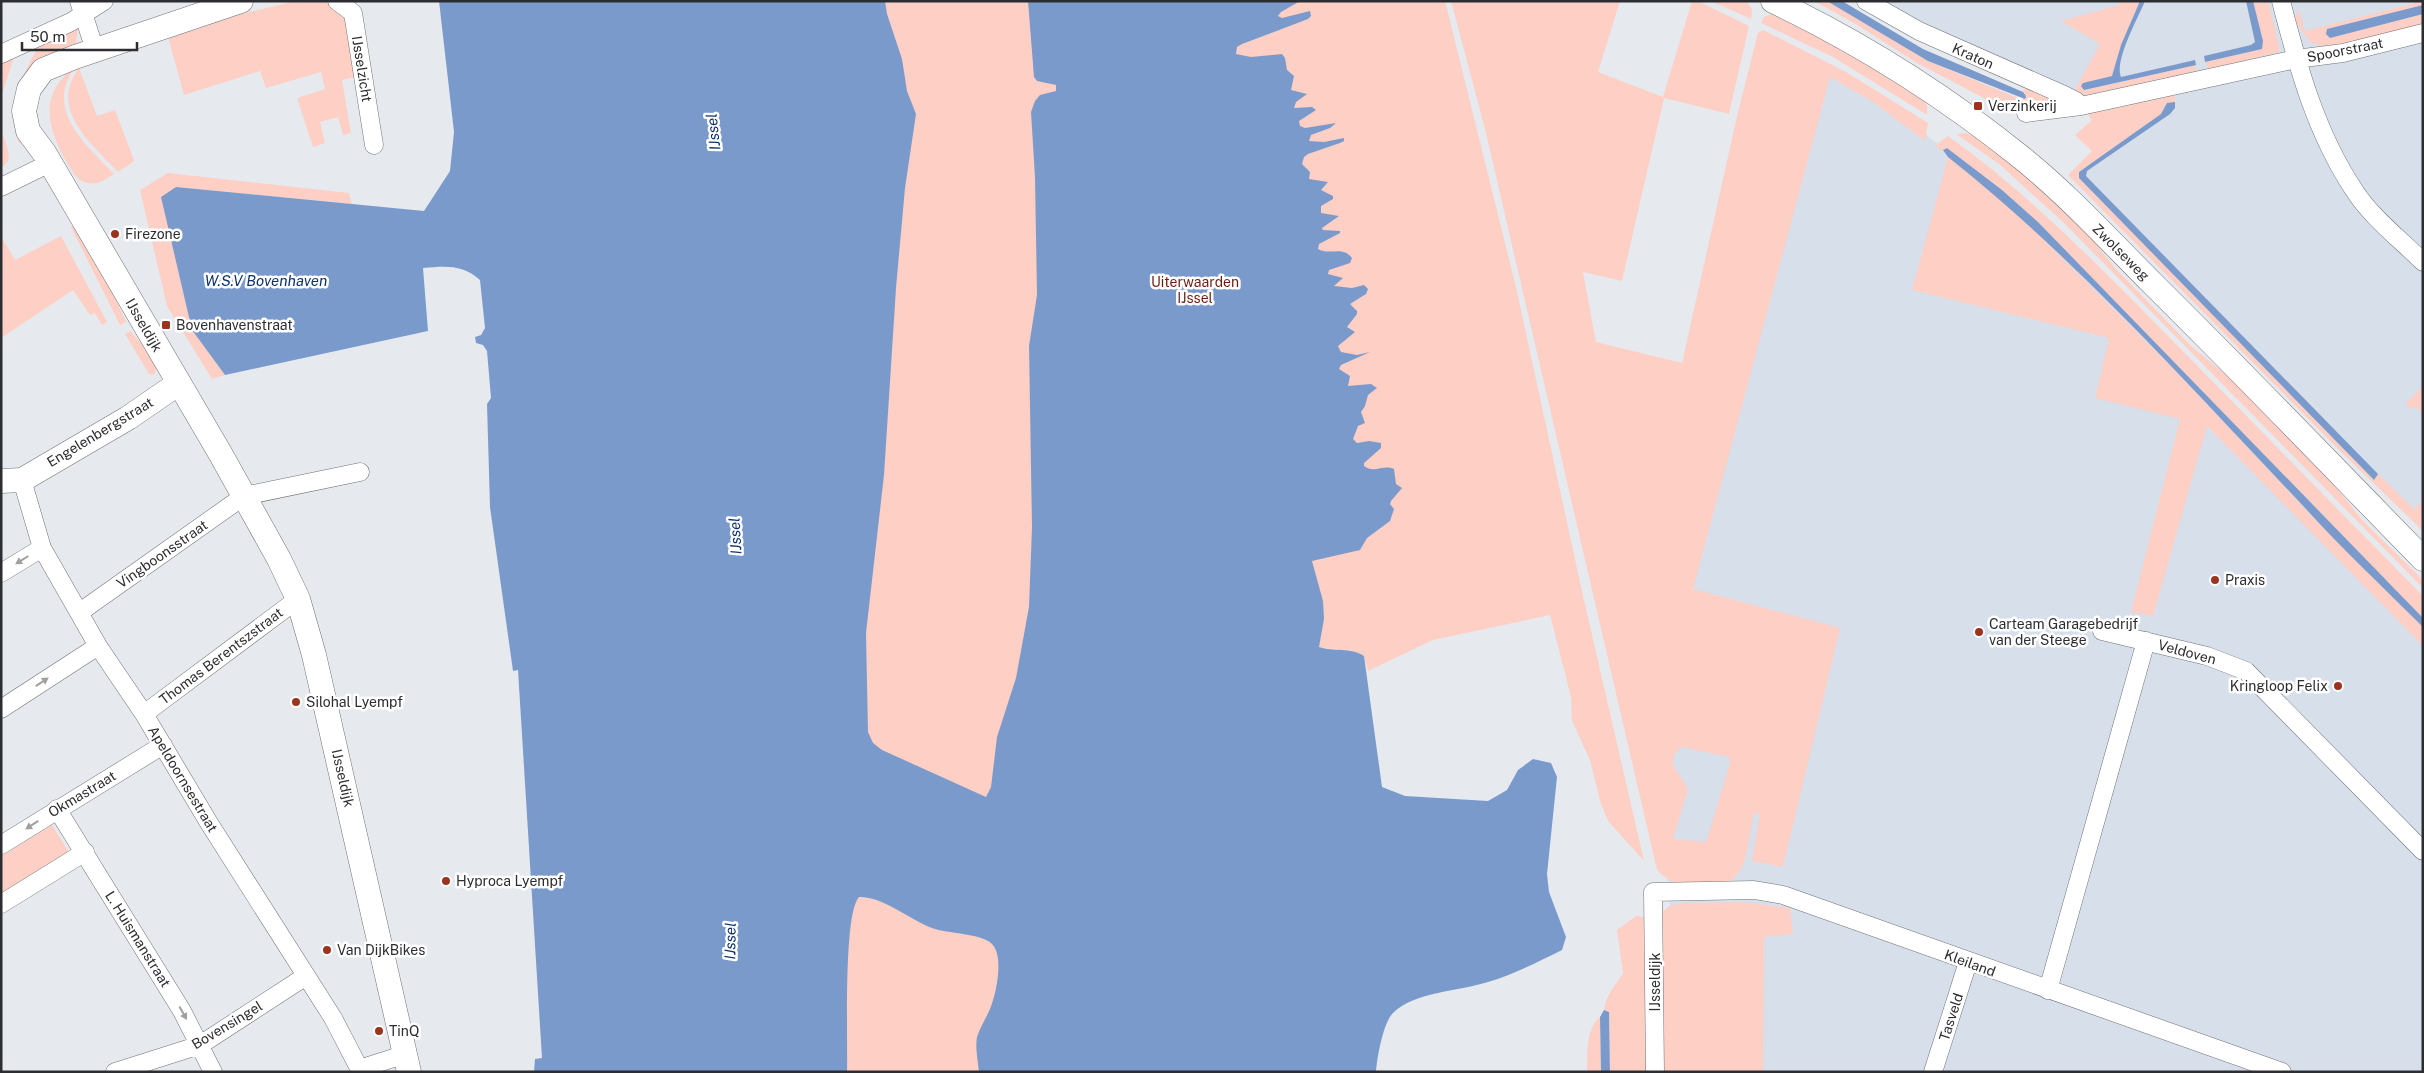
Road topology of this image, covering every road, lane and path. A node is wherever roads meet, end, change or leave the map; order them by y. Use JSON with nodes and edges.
{"nodes":[{"id":1,"x":104,"y":1,"type":"edge"},
{"id":2,"x":241,"y":1,"type":"edge"},
{"id":3,"x":337,"y":1,"type":"edge"},
{"id":4,"x":1773,"y":1,"type":"edge"},
{"id":5,"x":1866,"y":1,"type":"edge"},
{"id":6,"x":2281,"y":1,"type":"edge"},
{"id":7,"x":82,"y":8,"type":"edge"},
{"id":8,"x":2423,"y":33,"type":"edge"},
{"id":9,"x":95,"y":50,"type":"junction"},
{"id":10,"x":1,"y":54,"type":"edge"},
{"id":11,"x":2296,"y":60,"type":"junction"},
{"id":12,"x":2081,"y":106,"type":"junction"},
{"id":13,"x":2026,"y":113,"type":"dead end"},
{"id":14,"x":374,"y":145,"type":"dead end"},
{"id":15,"x":47,"y":158,"type":"junction"},
{"id":16,"x":1,"y":187,"type":"edge"},
{"id":17,"x":2423,"y":262,"type":"edge"},
{"id":18,"x":179,"y":383,"type":"junction"},
{"id":19,"x":360,"y":472,"type":"dead end"},
{"id":20,"x":11,"y":480,"type":"edge"},
{"id":21,"x":244,"y":496,"type":"junction"},
{"id":22,"x":42,"y":548,"type":"junction"},
{"id":23,"x":2423,"y":559,"type":"edge"},
{"id":24,"x":1,"y":573,"type":"edge"},
{"id":25,"x":298,"y":599,"type":"junction"},
{"id":26,"x":80,"y":612,"type":"junction"},
{"id":27,"x":2102,"y":630,"type":"dead end"},
{"id":28,"x":2146,"y":641,"type":"junction"},
{"id":29,"x":98,"y":646,"type":"junction"},
{"id":30,"x":1,"y":709,"type":"edge"},
{"id":31,"x":144,"y":714,"type":"junction"},
{"id":32,"x":163,"y":745,"type":"junction"},
{"id":33,"x":58,"y":809,"type":"junction"},
{"id":34,"x":1,"y":845,"type":"edge"},
{"id":35,"x":2423,"y":851,"type":"edge"},
{"id":36,"x":85,"y":852,"type":"junction"},
{"id":37,"x":1653,"y":892,"type":"joint"},
{"id":38,"x":1,"y":904,"type":"edge"},
{"id":39,"x":1968,"y":962,"type":"junction"},
{"id":40,"x":306,"y":976,"type":"junction"},
{"id":41,"x":2048,"y":990,"type":"junction"},
{"id":42,"x":200,"y":1045,"type":"junction"},
{"id":43,"x":407,"y":1063,"type":"edge"},
{"id":44,"x":360,"y":1070,"type":"edge"},
{"id":45,"x":115,"y":1072,"type":"edge"},
{"id":46,"x":213,"y":1072,"type":"edge"},
{"id":47,"x":1655,"y":1072,"type":"edge"},
{"id":48,"x":1933,"y":1072,"type":"edge"},
{"id":49,"x":2282,"y":1072,"type":"edge"}],
"edges":[{"from":1,"to":7,"type":"street"},
{"from":2,"to":9,"type":"street","name":"IJsseldijk"},
{"from":3,"to":14,"type":"street","name":"IJsselzicht"},
{"from":4,"to":23,"type":"street","name":"Zwolseweg"},
{"from":5,"to":12,"type":"street","name":"Kraton"},
{"from":6,"to":11,"type":"street","name":"Spoorstraat"},
{"from":7,"to":9,"type":"street"},
{"from":7,"to":10,"type":"street"},
{"from":8,"to":11,"type":"street","name":"Spoorstraat"},
{"from":9,"to":15,"type":"street","name":"IJsseldijk"},
{"from":11,"to":12,"type":"street"},
{"from":11,"to":17,"type":"street"},
{"from":12,"to":13,"type":"street"},
{"from":15,"to":16,"type":"street"},
{"from":15,"to":18,"type":"street","name":"IJsseldijk"},
{"from":18,"to":20,"type":"street","name":"Engelenbergstraat"},
{"from":18,"to":21,"type":"street","name":"IJsseldijk"},
{"from":19,"to":21,"type":"street"},
{"from":20,"to":22,"type":"street","name":"Apeldoornsestraat"},
{"from":21,"to":25,"type":"street","name":"IJsseldijk"},
{"from":21,"to":26,"type":"street","name":"Vingboonsstraat"},
{"from":22,"to":24,"type":"street","one_way":true},
{"from":22,"to":26,"type":"street","name":"Apeldoornsestraat"},
{"from":25,"to":31,"type":"street","name":"Thomas Berentszstraat"},
{"from":25,"to":43,"type":"street","name":"IJsseldijk"},
{"from":26,"to":29,"type":"street","name":"Apeldoornsestraat"},
{"from":27,"to":28,"type":"street"},
{"from":28,"to":35,"type":"street","name":"Veldoven"},
{"from":28,"to":41,"type":"street","name":"Veldoven"},
{"from":30,"to":29,"type":"street","one_way":true},
{"from":29,"to":31,"type":"street","name":"Apeldoornsestraat"},
{"from":31,"to":32,"type":"street","name":"Apeldoornsestraat"},
{"from":32,"to":33,"type":"street","name":"Okmastraat"},
{"from":32,"to":40,"type":"street","name":"Apeldoornsestraat"},
{"from":33,"to":34,"type":"street","name":"Okmastraat","one_way":true},
{"from":33,"to":36,"type":"street","name":"L. Huismanstraat"},
{"from":36,"to":38,"type":"street"},
{"from":36,"to":42,"type":"street","name":"L. Huismanstraat","one_way":true},
{"from":37,"to":39,"type":"street","name":"Kleiland"},
{"from":37,"to":47,"type":"street","name":"IJsseldijk"},
{"from":39,"to":41,"type":"street","name":"Kleiland"},
{"from":39,"to":48,"type":"street","name":"Tasveld"},
{"from":40,"to":42,"type":"street","name":"Bovensingel"},
{"from":40,"to":44,"type":"street","name":"Apeldoornsestraat"},
{"from":41,"to":49,"type":"street","name":"Kleiland"},
{"from":42,"to":45,"type":"street","name":"Bovensingel"},
{"from":42,"to":46,"type":"street","name":"L. Huismanstraat"},
{"from":43,"to":44,"type":"street"}]}
